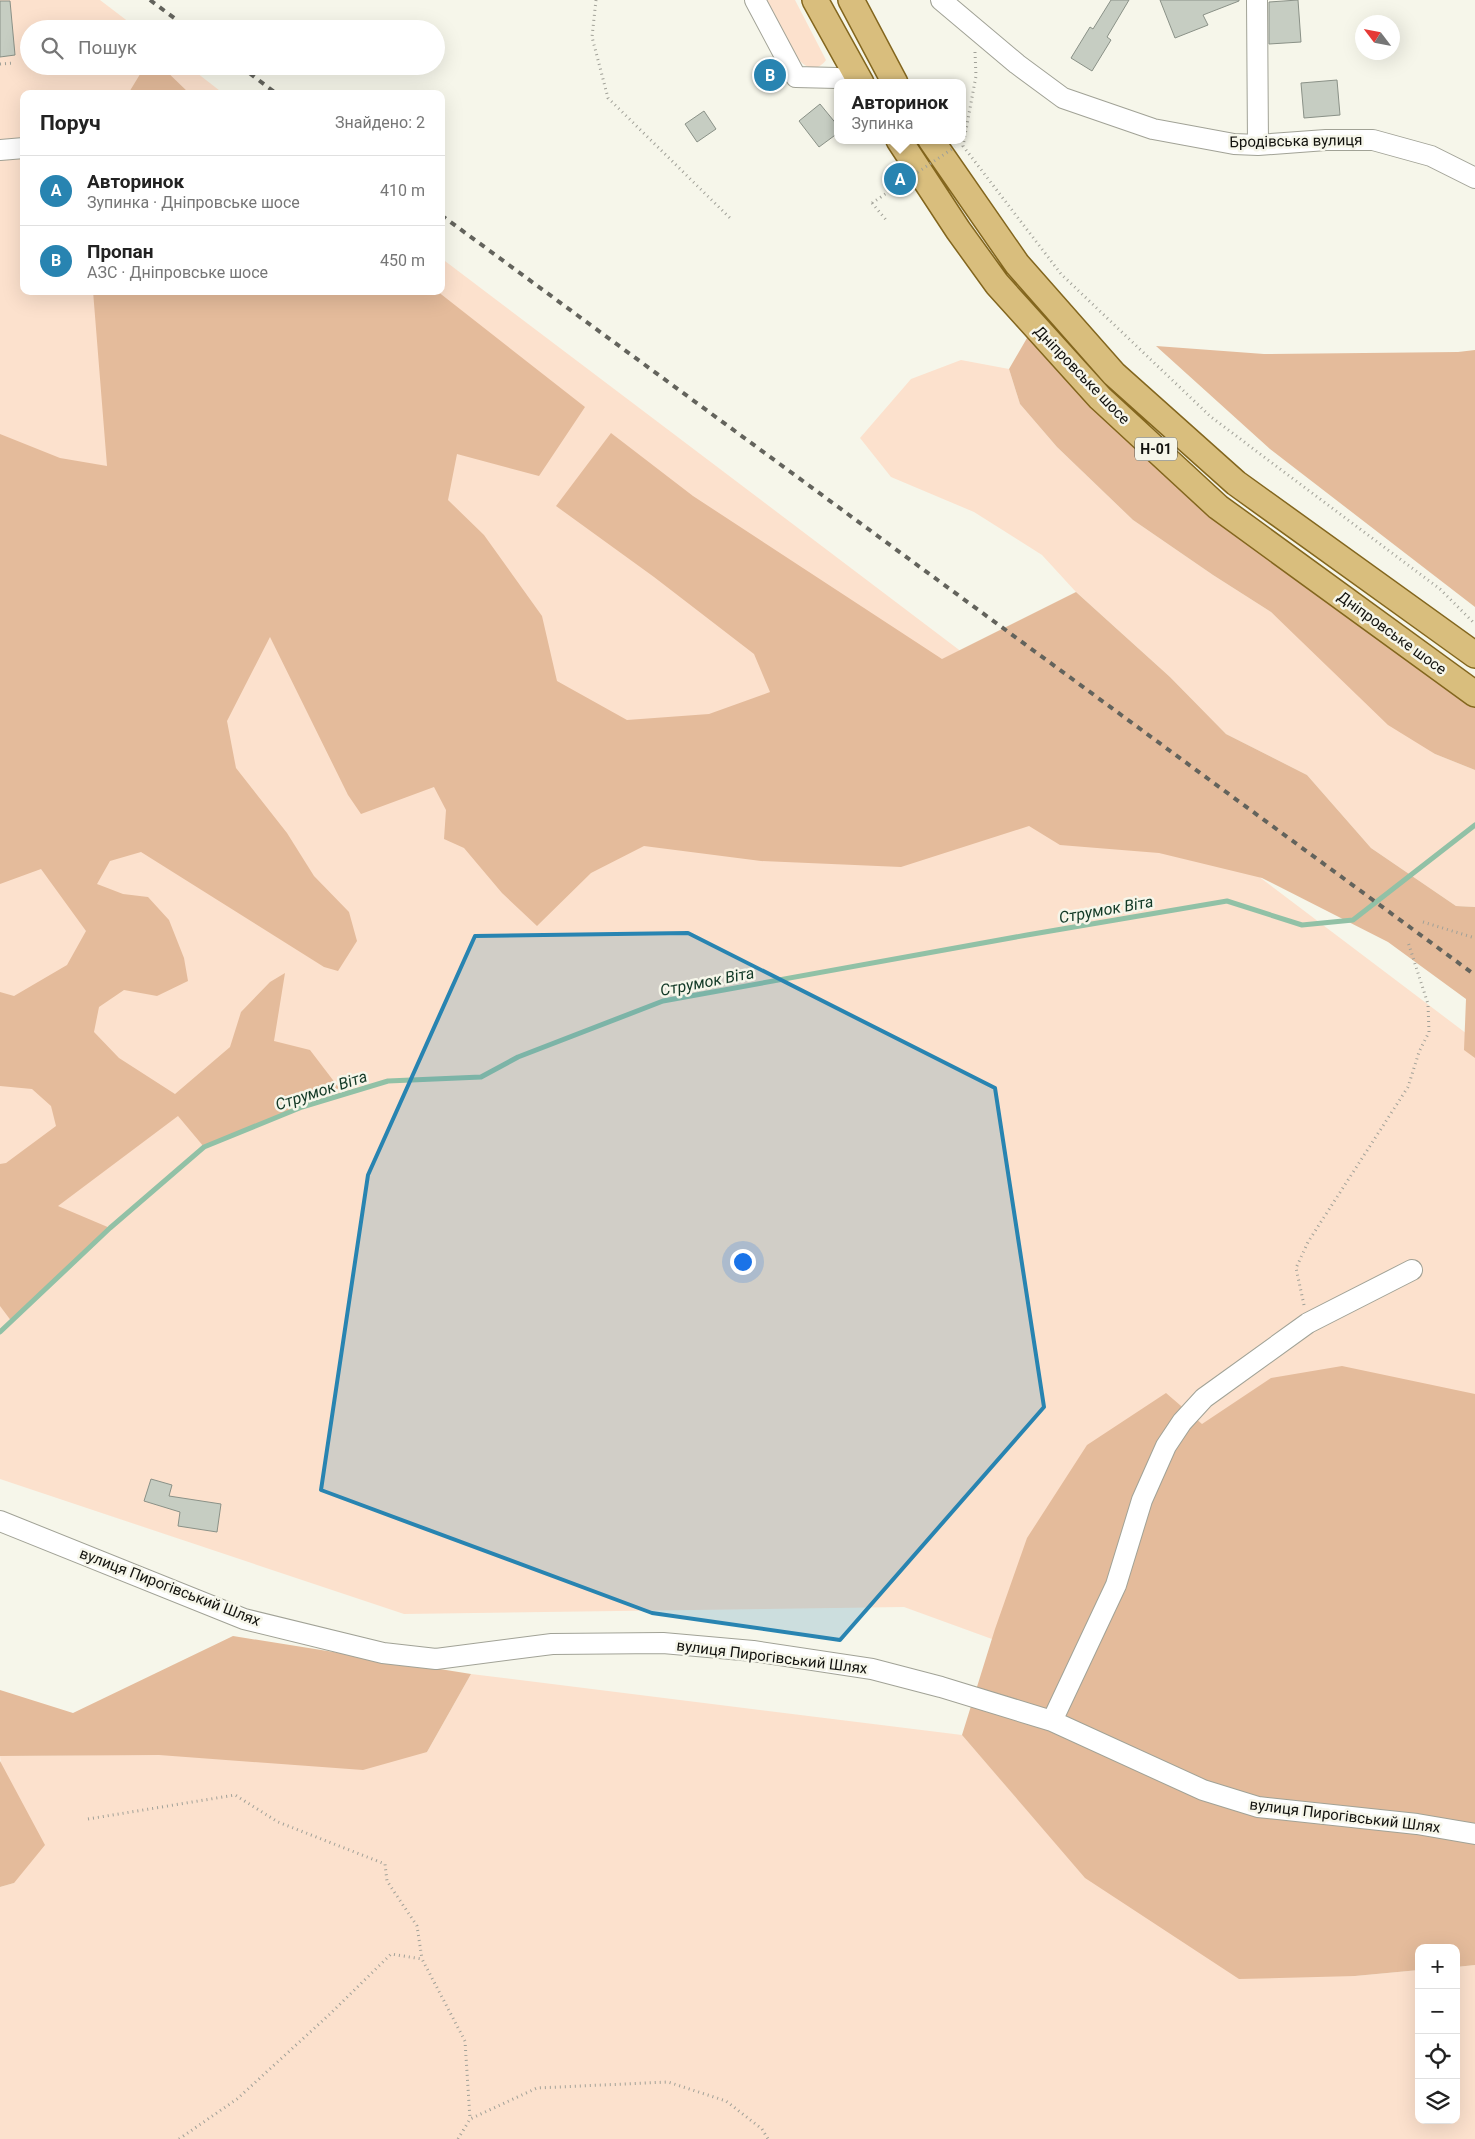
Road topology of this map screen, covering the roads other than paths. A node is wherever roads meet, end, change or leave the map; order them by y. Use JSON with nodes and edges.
{"nodes":[{"id":1,"x":756,"y":0,"type":"edge"},
{"id":2,"x":815,"y":0,"type":"edge"},
{"id":3,"x":851,"y":0,"type":"edge"},
{"id":4,"x":941,"y":0,"type":"edge"},
{"id":5,"x":1257,"y":0,"type":"edge"},
{"id":6,"x":839,"y":79,"type":"edge"},
{"id":7,"x":859,"y":79,"type":"edge"},
{"id":8,"x":893,"y":79,"type":"edge"},
{"id":9,"x":902,"y":144,"type":"edge"},
{"id":10,"x":934,"y":144,"type":"edge"},
{"id":11,"x":1258,"y":145,"type":"junction"},
{"id":12,"x":20,"y":148,"type":"edge"},
{"id":13,"x":0,"y":150,"type":"edge"},
{"id":14,"x":1475,"y":178,"type":"edge"},
{"id":15,"x":1475,"y":655,"type":"edge"},
{"id":16,"x":1475,"y":694,"type":"edge"},
{"id":17,"x":1412,"y":1270,"type":"dead end"},
{"id":18,"x":0,"y":1521,"type":"edge"},
{"id":19,"x":1052,"y":1721,"type":"junction"},
{"id":20,"x":1475,"y":1834,"type":"edge"}],
"edges":[{"from":1,"to":6,"type":"street"},
{"from":2,"to":7,"type":"main road"},
{"from":3,"to":8,"type":"main road"},
{"from":4,"to":11,"type":"street","name":"Бродівська вулиця"},
{"from":5,"to":11,"type":"street"},
{"from":9,"to":16,"type":"main road","name":"Дніпровське шосе","number":"Н-01"},
{"from":10,"to":15,"type":"main road","name":"Дніпровське шосе","number":"Н-01"},
{"from":11,"to":14,"type":"street","name":"Бродівська вулиця"},
{"from":12,"to":13,"type":"street"},
{"from":17,"to":19,"type":"street"},
{"from":18,"to":19,"type":"street","name":"вулиця Пирогівський Шлях"},
{"from":19,"to":20,"type":"street","name":"вулиця Пирогівський Шлях"}]}
